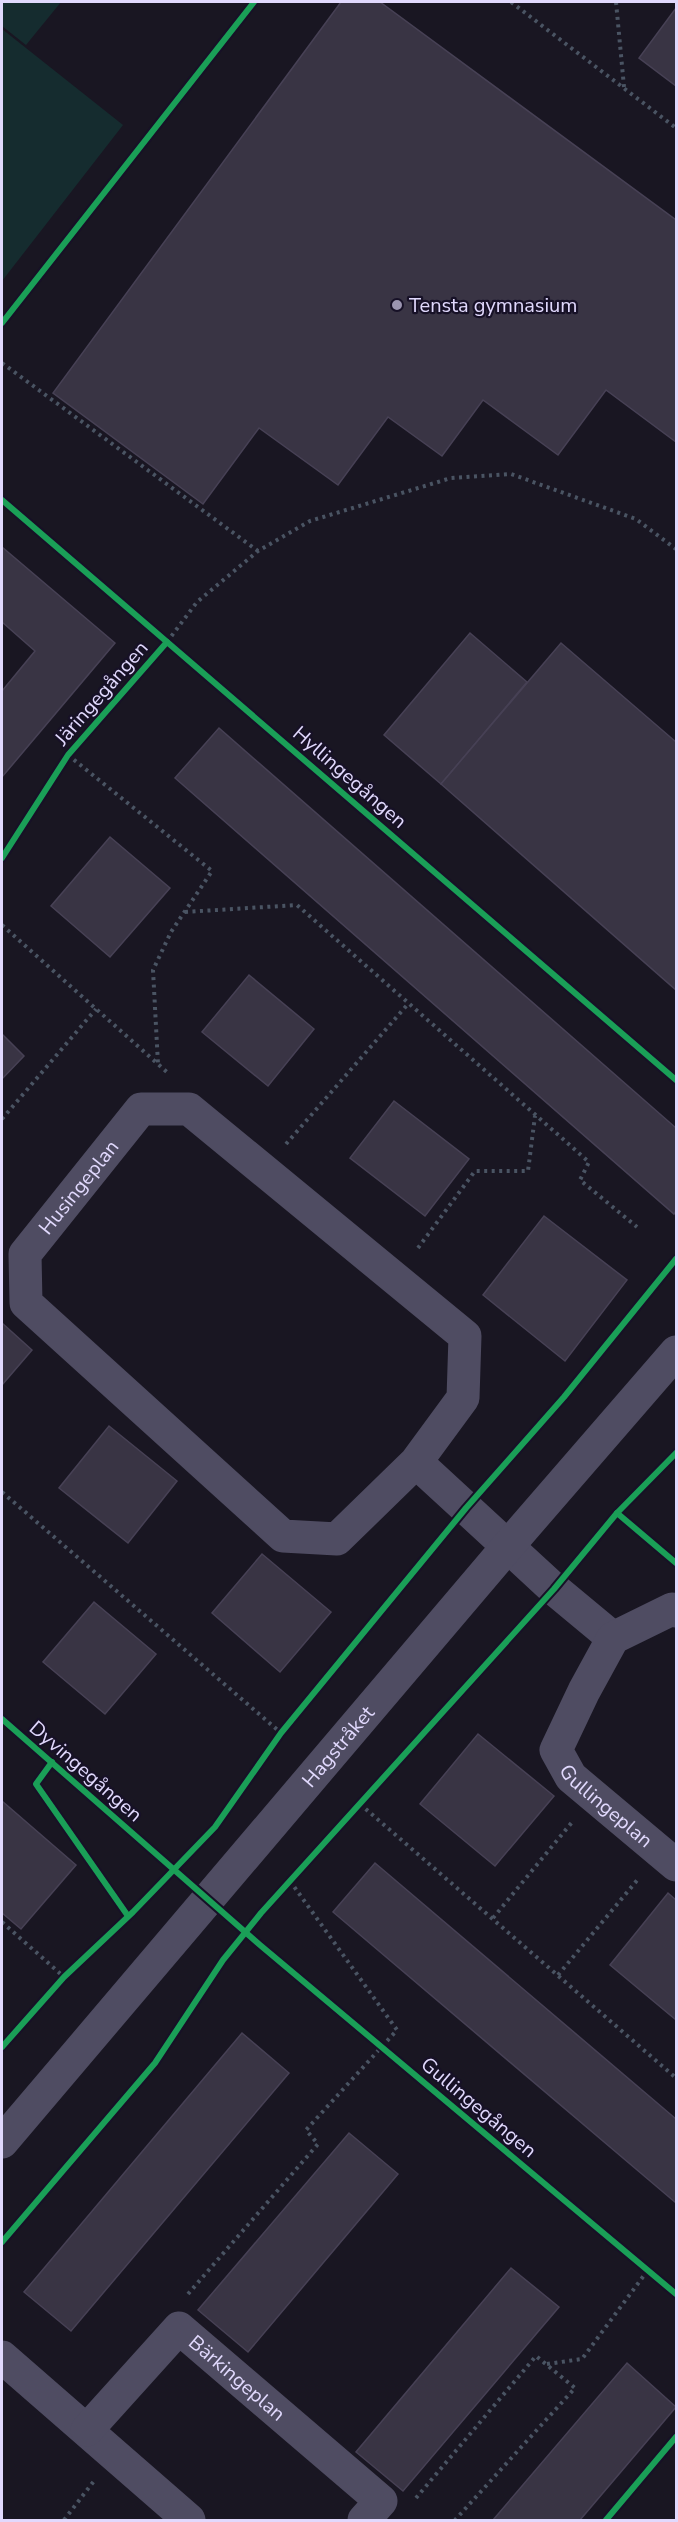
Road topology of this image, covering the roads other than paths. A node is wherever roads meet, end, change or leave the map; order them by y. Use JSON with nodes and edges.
{"nodes":[{"id":1,"x":676,"y":1352,"type":"edge"},
{"id":2,"x":416,"y":1462,"type":"junction"},
{"id":3,"x":508,"y":1546,"type":"junction"},
{"id":4,"x":676,"y":1611,"type":"edge"},
{"id":5,"x":613,"y":1638,"type":"junction"},
{"id":6,"x":668,"y":1858,"type":"edge"},
{"id":7,"x":2,"y":2142,"type":"edge"},
{"id":8,"x":2,"y":2357,"type":"edge"},
{"id":9,"x":87,"y":2430,"type":"junction"},
{"id":10,"x":189,"y":2520,"type":"edge"},
{"id":11,"x":364,"y":2520,"type":"edge"}],
"edges":[{"from":1,"to":3,"type":"street","name":"Hagstråket"},
{"from":2,"to":2,"type":"street","name":"Husingeplan"},
{"from":2,"to":3,"type":"street"},
{"from":3,"to":5,"type":"street"},
{"from":3,"to":7,"type":"street","name":"Hagstråket"},
{"from":4,"to":5,"type":"street"},
{"from":5,"to":6,"type":"street","name":"Gullingeplan"},
{"from":8,"to":9,"type":"street"},
{"from":9,"to":10,"type":"street"},
{"from":9,"to":11,"type":"street","name":"Bärkingeplan"}]}
